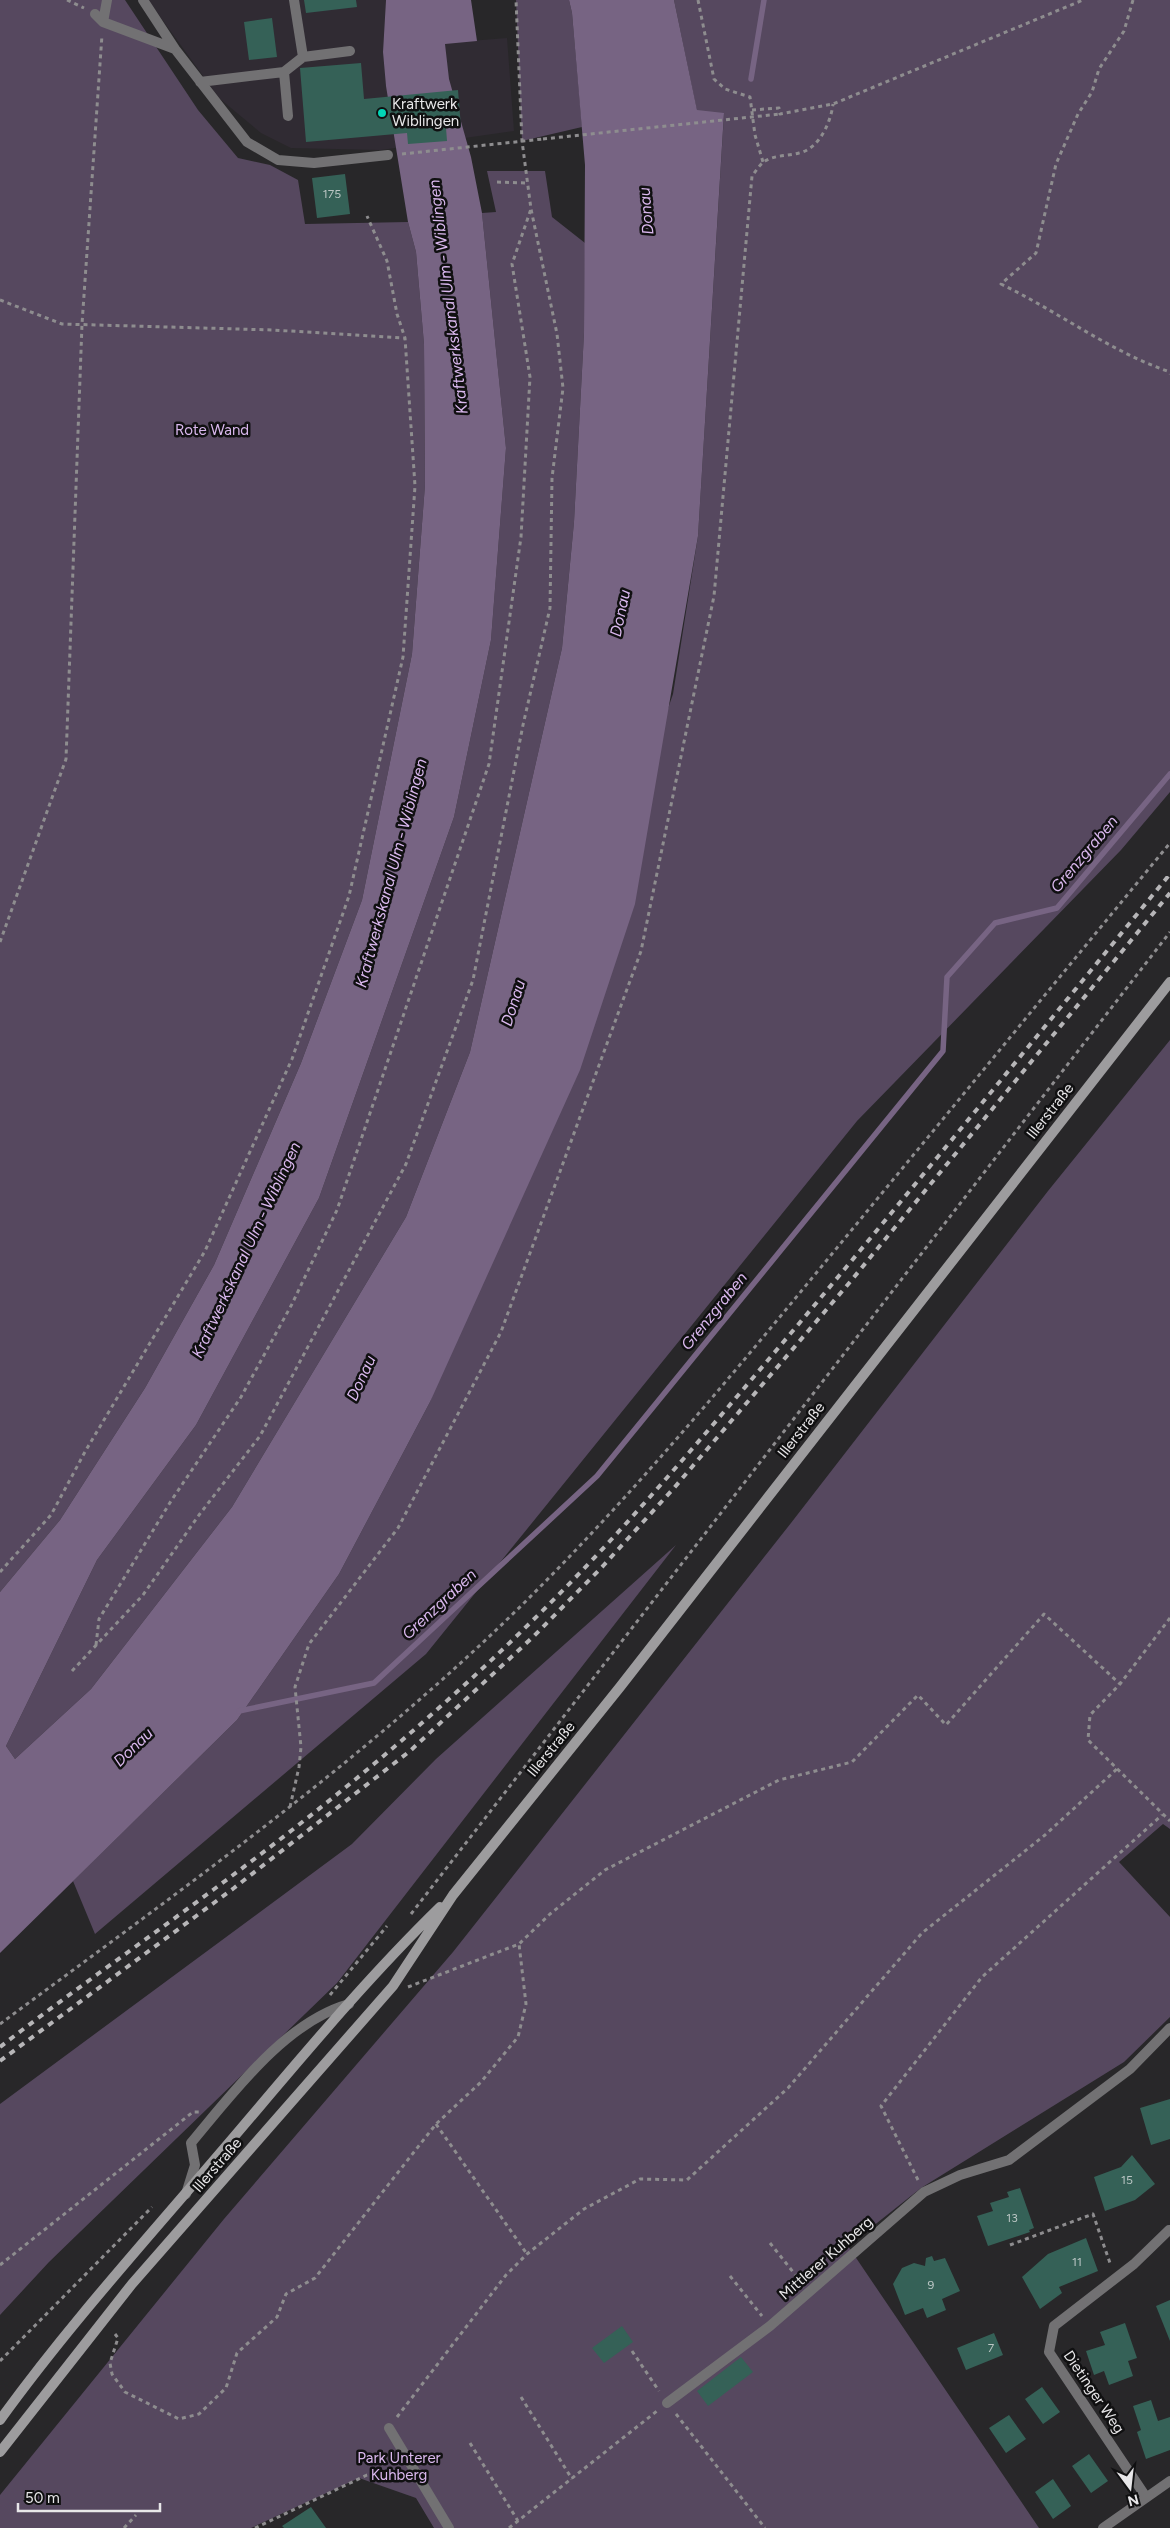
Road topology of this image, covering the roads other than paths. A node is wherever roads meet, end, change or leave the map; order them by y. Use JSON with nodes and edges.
{"nodes":[{"id":1,"x":107,"y":0,"type":"edge"},
{"id":2,"x":143,"y":0,"type":"edge"},
{"id":3,"x":294,"y":0,"type":"edge"},
{"id":4,"x":95,"y":14,"type":"dead end"},
{"id":5,"x":103,"y":22,"type":"junction"},
{"id":6,"x":175,"y":49,"type":"junction"},
{"id":7,"x":350,"y":51,"type":"dead end"},
{"id":8,"x":303,"y":57,"type":"junction"},
{"id":9,"x":284,"y":72,"type":"junction"},
{"id":10,"x":200,"y":82,"type":"junction"},
{"id":11,"x":288,"y":116,"type":"dead end"},
{"id":12,"x":388,"y":155,"type":"road end"},
{"id":13,"x":1170,"y":982,"type":"edge"},
{"id":14,"x":453,"y":1894,"type":"junction"},
{"id":15,"x":348,"y":2004,"type":"junction"},
{"id":16,"x":1170,"y":2028,"type":"edge"},
{"id":17,"x":186,"y":2194,"type":"junction"},
{"id":18,"x":1168,"y":2230,"type":"dead end"},
{"id":19,"x":667,"y":2403,"type":"road end"},
{"id":20,"x":0,"y":2420,"type":"edge"},
{"id":21,"x":389,"y":2428,"type":"road end"},
{"id":22,"x":0,"y":2452,"type":"edge"},
{"id":23,"x":1170,"y":2481,"type":"edge"},
{"id":24,"x":1146,"y":2496,"type":"junction"},
{"id":25,"x":449,"y":2528,"type":"edge"},
{"id":26,"x":1103,"y":2528,"type":"edge"}],
"edges":[{"from":1,"to":5,"type":"street"},
{"from":2,"to":6,"type":"street"},
{"from":3,"to":8,"type":"street"},
{"from":4,"to":5,"type":"street"},
{"from":5,"to":6,"type":"street"},
{"from":6,"to":10,"type":"street"},
{"from":7,"to":8,"type":"street"},
{"from":8,"to":9,"type":"street"},
{"from":9,"to":10,"type":"street"},
{"from":9,"to":11,"type":"street"},
{"from":10,"to":12,"type":"street"},
{"from":13,"to":14,"type":"main road","name":"Illerstraße"},
{"from":14,"to":15,"type":"main road","name":"Illerstraße"},
{"from":14,"to":22,"type":"main road","name":"Illerstraße"},
{"from":15,"to":17,"type":"main road","name":"Illerstraße"},
{"from":15,"to":17,"type":"street"},
{"from":16,"to":19,"type":"street","name":"Mittlerer Kuhberg"},
{"from":17,"to":20,"type":"main road","name":"Illerstraße"},
{"from":18,"to":24,"type":"street","name":"Dietinger Weg"},
{"from":21,"to":25,"type":"street"},
{"from":23,"to":24,"type":"street"},
{"from":24,"to":26,"type":"street"}]}
